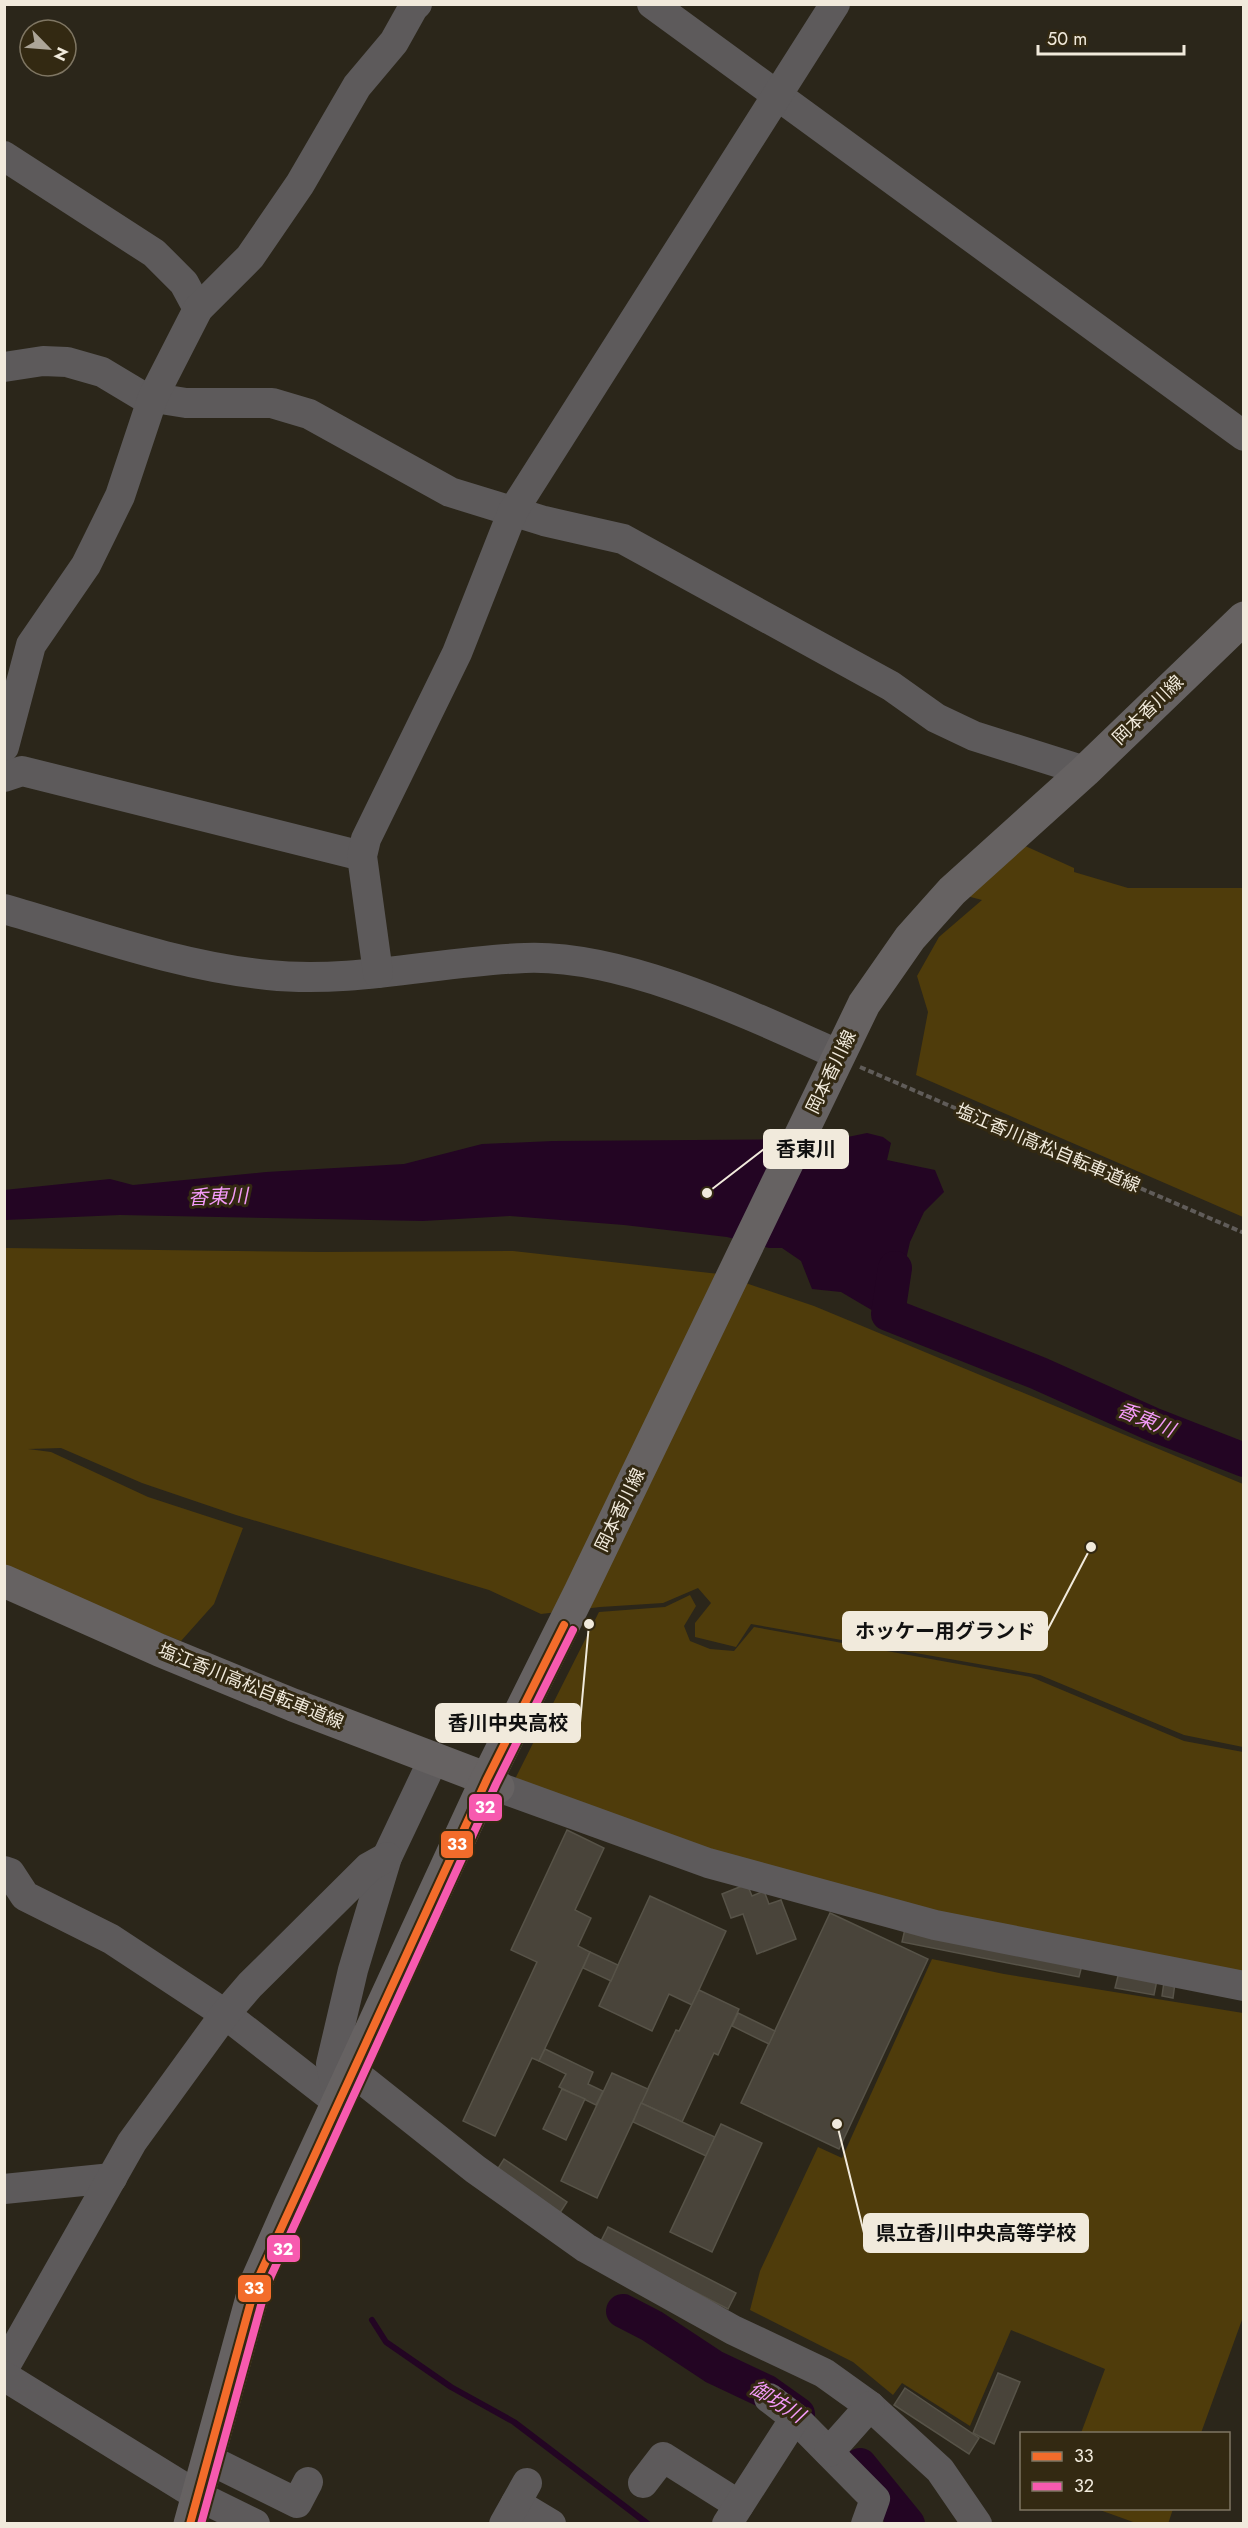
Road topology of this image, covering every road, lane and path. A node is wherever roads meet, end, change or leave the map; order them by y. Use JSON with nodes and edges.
{"nodes":[{"id":1,"x":417,"y":4,"type":"edge"},
{"id":2,"x":652,"y":4,"type":"edge"},
{"id":3,"x":835,"y":4,"type":"edge"},
{"id":4,"x":777,"y":96,"type":"junction"},
{"id":5,"x":4,"y":156,"type":"edge"},
{"id":6,"x":198,"y":309,"type":"junction"},
{"id":7,"x":4,"y":367,"type":"edge"},
{"id":8,"x":153,"y":397,"type":"junction"},
{"id":9,"x":1244,"y":436,"type":"edge"},
{"id":10,"x":513,"y":511,"type":"junction"},
{"id":11,"x":1244,"y":618,"type":"edge"},
{"id":12,"x":4,"y":747,"type":"edge"},
{"id":13,"x":1085,"y":771,"type":"junction"},
{"id":14,"x":4,"y":777,"type":"edge"},
{"id":15,"x":362,"y":856,"type":"junction"},
{"id":16,"x":4,"y":909,"type":"edge"},
{"id":17,"x":378,"y":973,"type":"junction"},
{"id":18,"x":845,"y":1059,"type":"junction"},
{"id":19,"x":1244,"y":1233,"type":"edge"},
{"id":20,"x":4,"y":1581,"type":"edge"},
{"id":21,"x":434,"y":1758,"type":"junction"},
{"id":22,"x":493,"y":1783,"type":"junction"},
{"id":23,"x":387,"y":1857,"type":"junction"},
{"id":24,"x":4,"y":1871,"type":"edge"},
{"id":25,"x":1244,"y":1986,"type":"edge"},
{"id":26,"x":225,"y":2014,"type":"junction"},
{"id":27,"x":353,"y":2072,"type":"junction"},
{"id":28,"x":339,"y":2103,"type":"junction"},
{"id":29,"x":112,"y":2178,"type":"junction"},
{"id":30,"x":4,"y":2189,"type":"edge"},
{"id":31,"x":4,"y":2368,"type":"edge"},
{"id":32,"x":4,"y":2376,"type":"edge"},
{"id":33,"x":769,"y":2398,"type":"dead end"},
{"id":34,"x":870,"y":2406,"type":"junction"},
{"id":35,"x":795,"y":2418,"type":"junction"},
{"id":36,"x":829,"y":2452,"type":"junction"},
{"id":37,"x":208,"y":2459,"type":"junction"},
{"id":38,"x":308,"y":2482,"type":"dead end"},
{"id":39,"x":642,"y":2483,"type":"dead end"},
{"id":40,"x":516,"y":2503,"type":"edge"},
{"id":41,"x":194,"y":2510,"type":"edge"},
{"id":42,"x":733,"y":2514,"type":"edge"},
{"id":43,"x":255,"y":2523,"type":"edge"},
{"id":44,"x":562,"y":2523,"type":"edge"},
{"id":45,"x":866,"y":2523,"type":"edge"},
{"id":46,"x":977,"y":2523,"type":"edge"}],
"edges":[{"from":1,"to":6,"type":"street"},
{"from":2,"to":4,"type":"street"},
{"from":3,"to":4,"type":"street"},
{"from":4,"to":9,"type":"street"},
{"from":4,"to":10,"type":"street"},
{"from":5,"to":6,"type":"street"},
{"from":6,"to":8,"type":"street"},
{"from":7,"to":8,"type":"street"},
{"from":8,"to":10,"type":"street"},
{"from":8,"to":12,"type":"street"},
{"from":10,"to":13,"type":"street"},
{"from":10,"to":15,"type":"street"},
{"from":11,"to":13,"type":"main road","name":"岡本香川線"},
{"from":13,"to":18,"type":"main road","name":"岡本香川線"},
{"from":14,"to":15,"type":"street"},
{"from":15,"to":17,"type":"street"},
{"from":16,"to":17,"type":"street"},
{"from":17,"to":18,"type":"street"},
{"from":18,"to":19,"type":"path","name":"塩江香川高松自転車道線"},
{"from":18,"to":22,"type":"main road","name":"岡本香川線"},
{"from":20,"to":21,"type":"main road","name":"塩江香川高松自転車道線"},
{"from":21,"to":22,"type":"main road","name":"塩江香川高松自転車道線"},
{"from":21,"to":23,"type":"street"},
{"from":22,"to":25,"type":"street"},
{"from":22,"to":27,"type":"main road","name":"岡本香川線"},
{"from":23,"to":26,"type":"street"},
{"from":23,"to":28,"type":"street"},
{"from":24,"to":26,"type":"street"},
{"from":26,"to":28,"type":"street"},
{"from":26,"to":29,"type":"street"},
{"from":27,"to":28,"type":"main road","name":"岡本香川線"},
{"from":27,"to":34,"type":"street"},
{"from":28,"to":37,"type":"main road","name":"岡本香川線"},
{"from":29,"to":30,"type":"street"},
{"from":29,"to":31,"type":"street"},
{"from":32,"to":41,"type":"street"},
{"from":33,"to":35,"type":"street"},
{"from":34,"to":36,"type":"street"},
{"from":34,"to":46,"type":"street"},
{"from":35,"to":36,"type":"street"},
{"from":35,"to":42,"type":"street"},
{"from":36,"to":45,"type":"street"},
{"from":37,"to":38,"type":"street"},
{"from":37,"to":41,"type":"main road","name":"岡本香川線"},
{"from":39,"to":42,"type":"street"},
{"from":40,"to":44,"type":"street"},
{"from":41,"to":43,"type":"street"}]}
